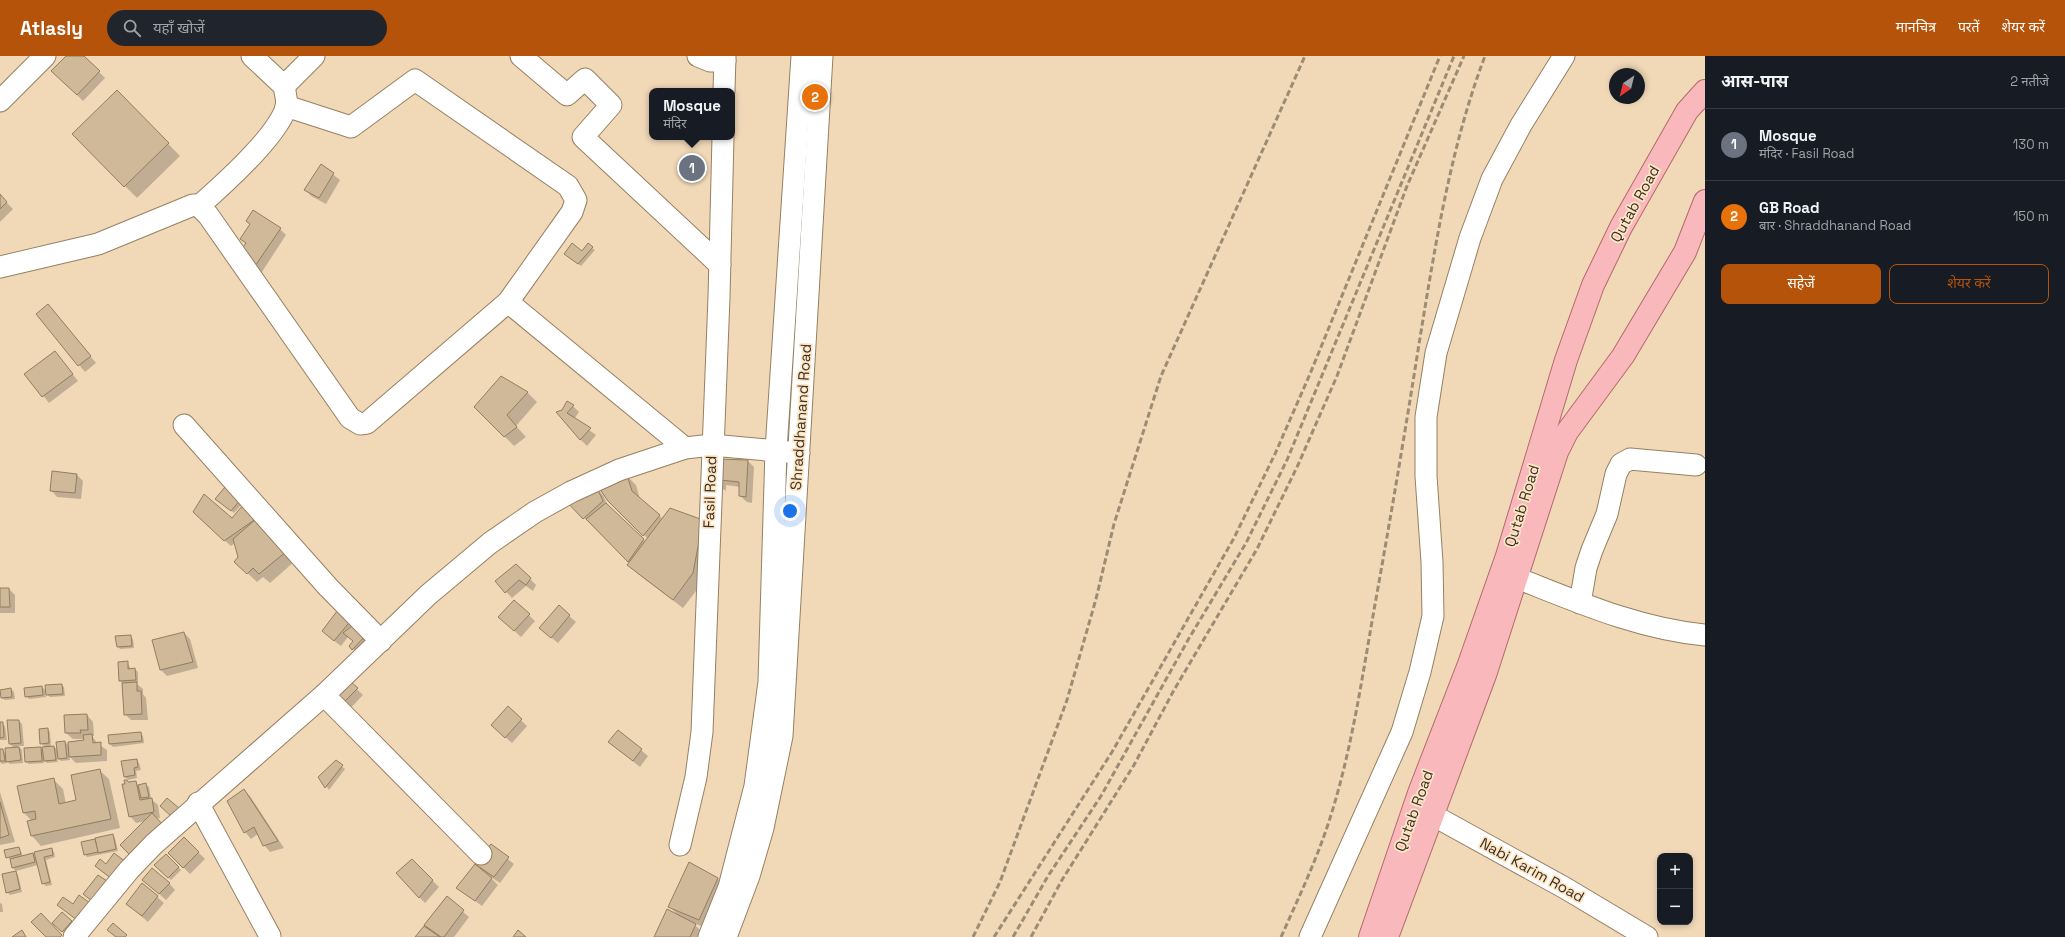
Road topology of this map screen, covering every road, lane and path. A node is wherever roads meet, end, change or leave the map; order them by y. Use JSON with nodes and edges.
{"nodes":[{"id":1,"x":45,"y":56,"type":"edge"},
{"id":2,"x":252,"y":56,"type":"edge"},
{"id":3,"x":314,"y":56,"type":"edge"},
{"id":4,"x":521,"y":56,"type":"edge"},
{"id":5,"x":698,"y":56,"type":"edge"},
{"id":6,"x":802,"y":56,"type":"edge"},
{"id":7,"x":822,"y":56,"type":"edge"},
{"id":8,"x":1564,"y":56,"type":"edge"},
{"id":9,"x":725,"y":59,"type":"edge"},
{"id":10,"x":724,"y":88,"type":"edge"},
{"id":11,"x":1705,"y":91,"type":"edge"},
{"id":12,"x":285,"y":96,"type":"junction"},
{"id":13,"x":0,"y":101,"type":"edge"},
{"id":14,"x":723,"y":140,"type":"edge"},
{"id":15,"x":795,"y":160,"type":"junction"},
{"id":16,"x":816,"y":160,"type":"junction"},
{"id":17,"x":1705,"y":202,"type":"edge"},
{"id":18,"x":199,"y":206,"type":"junction"},
{"id":19,"x":720,"y":265,"type":"junction"},
{"id":20,"x":0,"y":267,"type":"edge"},
{"id":21,"x":508,"y":302,"type":"junction"},
{"id":22,"x":184,"y":425,"type":"dead end"},
{"id":23,"x":712,"y":445,"type":"junction"},
{"id":24,"x":685,"y":448,"type":"junction"},
{"id":25,"x":1549,"y":449,"type":"junction"},
{"id":26,"x":776,"y":450,"type":"junction"},
{"id":27,"x":799,"y":453,"type":"junction"},
{"id":28,"x":1696,"y":464,"type":"dead end"},
{"id":29,"x":1517,"y":578,"type":"junction"},
{"id":30,"x":1580,"y":603,"type":"junction"},
{"id":31,"x":1705,"y":635,"type":"edge"},
{"id":32,"x":381,"y":641,"type":"junction"},
{"id":33,"x":324,"y":695,"type":"junction"},
{"id":34,"x":198,"y":803,"type":"junction"},
{"id":35,"x":1424,"y":810,"type":"junction"},
{"id":36,"x":680,"y":845,"type":"dead end"},
{"id":37,"x":481,"y":854,"type":"dead end"},
{"id":38,"x":270,"y":936,"type":"dead end"},
{"id":39,"x":74,"y":937,"type":"edge"},
{"id":40,"x":709,"y":937,"type":"edge"},
{"id":41,"x":726,"y":937,"type":"edge"},
{"id":42,"x":1310,"y":937,"type":"edge"},
{"id":43,"x":1370,"y":937,"type":"edge"},
{"id":44,"x":1388,"y":937,"type":"edge"},
{"id":45,"x":1647,"y":937,"type":"edge"}],
"edges":[{"from":1,"to":13,"type":"street"},
{"from":2,"to":12,"type":"street"},
{"from":3,"to":12,"type":"street"},
{"from":4,"to":19,"type":"street"},
{"from":5,"to":9,"type":"street"},
{"from":6,"to":15,"type":"street","name":"Shraddhanand Road"},
{"from":7,"to":16,"type":"street","name":"Shraddhanand Road"},
{"from":8,"to":42,"type":"street"},
{"from":9,"to":10,"type":"street"},
{"from":11,"to":25,"type":"main road","name":"Qutab Road"},
{"from":12,"to":18,"type":"street"},
{"from":12,"to":21,"type":"street"},
{"from":14,"to":19,"type":"street","name":"Fasil Road"},
{"from":15,"to":16,"type":"street"},
{"from":15,"to":26,"type":"street","name":"Shraddhanand Road"},
{"from":16,"to":27,"type":"street","name":"Shraddhanand Road"},
{"from":17,"to":25,"type":"main road","name":"Qutab Road"},
{"from":18,"to":20,"type":"street"},
{"from":18,"to":21,"type":"street"},
{"from":19,"to":23,"type":"street","name":"Fasil Road"},
{"from":21,"to":24,"type":"street"},
{"from":22,"to":32,"type":"street"},
{"from":23,"to":24,"type":"street"},
{"from":23,"to":26,"type":"street"},
{"from":23,"to":36,"type":"street","name":"Fasil Road"},
{"from":24,"to":32,"type":"street"},
{"from":25,"to":29,"type":"main road","name":"Qutab Road"},
{"from":25,"to":35,"type":"main road","name":"Qutab Road"},
{"from":26,"to":27,"type":"street"},
{"from":26,"to":40,"type":"street","name":"Shraddhanand Road"},
{"from":27,"to":41,"type":"street","name":"Shraddhanand Road"},
{"from":28,"to":30,"type":"street"},
{"from":29,"to":30,"type":"street"},
{"from":29,"to":35,"type":"main road","name":"Qutab Road"},
{"from":30,"to":31,"type":"street"},
{"from":32,"to":33,"type":"street"},
{"from":33,"to":34,"type":"street"},
{"from":33,"to":37,"type":"street"},
{"from":34,"to":38,"type":"street"},
{"from":34,"to":39,"type":"street"},
{"from":35,"to":43,"type":"main road","name":"Qutab Road"},
{"from":35,"to":44,"type":"main road","name":"Qutab Road"},
{"from":35,"to":45,"type":"street","name":"Nabi Karim Road"}]}
